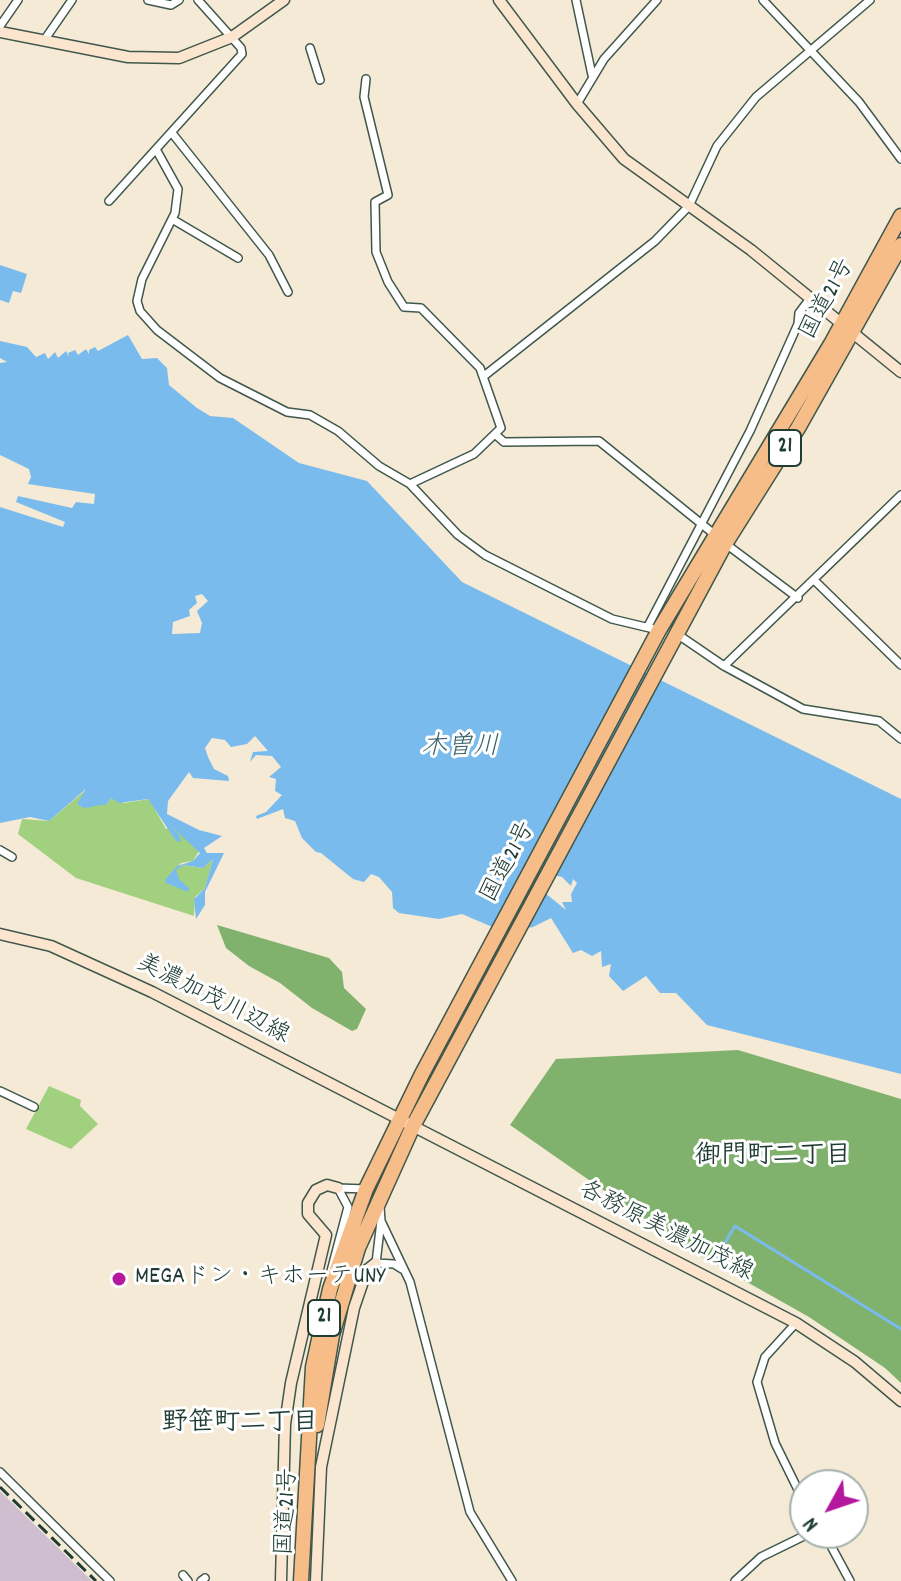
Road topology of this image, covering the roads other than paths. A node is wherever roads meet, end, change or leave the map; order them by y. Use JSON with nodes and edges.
{"nodes":[{"id":1,"x":18,"y":0,"type":"edge"},
{"id":2,"x":72,"y":0,"type":"edge"},
{"id":3,"x":148,"y":0,"type":"edge"},
{"id":4,"x":179,"y":0,"type":"edge"},
{"id":5,"x":198,"y":0,"type":"edge"},
{"id":6,"x":284,"y":0,"type":"edge"},
{"id":7,"x":499,"y":0,"type":"edge"},
{"id":8,"x":576,"y":0,"type":"edge"},
{"id":9,"x":657,"y":0,"type":"edge"},
{"id":10,"x":763,"y":0,"type":"edge"},
{"id":11,"x":870,"y":0,"type":"edge"},
{"id":12,"x":271,"y":4,"type":"edge"},
{"id":13,"x":0,"y":29,"type":"edge"},
{"id":14,"x":232,"y":37,"type":"junction"},
{"id":15,"x":45,"y":39,"type":"junction"},
{"id":16,"x":310,"y":48,"type":"dead end"},
{"id":17,"x":811,"y":49,"type":"junction"},
{"id":18,"x":592,"y":75,"type":"junction"},
{"id":19,"x":366,"y":79,"type":"dead end"},
{"id":20,"x":320,"y":80,"type":"dead end"},
{"id":21,"x":577,"y":104,"type":"junction"},
{"id":22,"x":172,"y":133,"type":"junction"},
{"id":23,"x":157,"y":151,"type":"junction"},
{"id":24,"x":901,"y":159,"type":"edge"},
{"id":25,"x":109,"y":201,"type":"dead end"},
{"id":26,"x":689,"y":206,"type":"junction"},
{"id":27,"x":901,"y":216,"type":"edge"},
{"id":28,"x":172,"y":219,"type":"junction"},
{"id":29,"x":901,"y":245,"type":"edge"},
{"id":30,"x":238,"y":258,"type":"dead end"},
{"id":31,"x":288,"y":292,"type":"dead end"},
{"id":32,"x":811,"y":297,"type":"junction"},
{"id":33,"x":847,"y":328,"type":"junction"},
{"id":34,"x":901,"y":372,"type":"edge"},
{"id":35,"x":484,"y":376,"type":"junction"},
{"id":36,"x":496,"y":435,"type":"junction"},
{"id":37,"x":410,"y":484,"type":"junction"},
{"id":38,"x":901,"y":495,"type":"edge"},
{"id":39,"x":702,"y":524,"type":"junction"},
{"id":40,"x":720,"y":539,"type":"junction"},
{"id":41,"x":814,"y":580,"type":"junction"},
{"id":42,"x":798,"y":598,"type":"junction"},
{"id":43,"x":653,"y":633,"type":"junction"},
{"id":44,"x":677,"y":634,"type":"junction"},
{"id":45,"x":901,"y":665,"type":"edge"},
{"id":46,"x":724,"y":666,"type":"junction"},
{"id":47,"x":901,"y":739,"type":"edge"},
{"id":48,"x":0,"y":850,"type":"edge"},
{"id":49,"x":12,"y":857,"type":"dead end"},
{"id":50,"x":0,"y":934,"type":"edge"},
{"id":51,"x":0,"y":1091,"type":"edge"},
{"id":52,"x":34,"y":1107,"type":"dead end"},
{"id":53,"x":406,"y":1122,"type":"junction"},
{"id":54,"x":384,"y":1186,"type":"junction"},
{"id":55,"x":338,"y":1188,"type":"junction"},
{"id":56,"x":366,"y":1189,"type":"junction"},
{"id":57,"x":381,"y":1221,"type":"junction"},
{"id":58,"x":376,"y":1263,"type":"junction"},
{"id":59,"x":402,"y":1269,"type":"junction"},
{"id":60,"x":330,"y":1289,"type":"junction"},
{"id":61,"x":796,"y":1323,"type":"junction"},
{"id":62,"x":901,"y":1401,"type":"edge"},
{"id":63,"x":789,"y":1471,"type":"edge"},
{"id":64,"x":0,"y":1472,"type":"edge"},
{"id":65,"x":789,"y":1543,"type":"edge"},
{"id":66,"x":833,"y":1549,"type":"edge"},
{"id":67,"x":110,"y":1581,"type":"edge"},
{"id":68,"x":281,"y":1581,"type":"edge"},
{"id":69,"x":301,"y":1581,"type":"edge"},
{"id":70,"x":308,"y":1581,"type":"edge"},
{"id":71,"x":316,"y":1581,"type":"edge"},
{"id":72,"x":512,"y":1581,"type":"edge"},
{"id":73,"x":735,"y":1581,"type":"edge"},
{"id":74,"x":850,"y":1581,"type":"edge"}],
"edges":[{"from":1,"to":13,"type":"street"},
{"from":2,"to":15,"type":"street"},
{"from":3,"to":4,"type":"street"},
{"from":5,"to":14,"type":"street"},
{"from":6,"to":12,"type":"street"},
{"from":7,"to":21,"type":"street"},
{"from":8,"to":18,"type":"street"},
{"from":9,"to":18,"type":"street"},
{"from":10,"to":17,"type":"street"},
{"from":11,"to":17,"type":"street"},
{"from":12,"to":14,"type":"street"},
{"from":13,"to":15,"type":"street"},
{"from":14,"to":15,"type":"street"},
{"from":14,"to":22,"type":"street"},
{"from":16,"to":20,"type":"street"},
{"from":17,"to":24,"type":"street"},
{"from":17,"to":26,"type":"street"},
{"from":18,"to":21,"type":"street"},
{"from":19,"to":35,"type":"street"},
{"from":21,"to":26,"type":"street"},
{"from":22,"to":23,"type":"street"},
{"from":22,"to":31,"type":"street"},
{"from":23,"to":25,"type":"street"},
{"from":23,"to":28,"type":"street"},
{"from":26,"to":32,"type":"street"},
{"from":26,"to":35,"type":"street"},
{"from":27,"to":33,"type":"highway","name":"国道21号","number":"21"},
{"from":28,"to":30,"type":"street"},
{"from":28,"to":37,"type":"street"},
{"from":29,"to":33,"type":"highway","name":"国道21号","number":"21"},
{"from":32,"to":33,"type":"street"},
{"from":32,"to":39,"type":"street"},
{"from":33,"to":34,"type":"street"},
{"from":33,"to":40,"type":"highway","name":"国道21号","number":"21"},
{"from":35,"to":36,"type":"street"},
{"from":36,"to":37,"type":"street"},
{"from":36,"to":39,"type":"street"},
{"from":37,"to":43,"type":"street"},
{"from":38,"to":41,"type":"street"},
{"from":39,"to":40,"type":"street"},
{"from":39,"to":43,"type":"street"},
{"from":40,"to":42,"type":"street"},
{"from":40,"to":43,"type":"highway","name":"国道21号","number":"21"},
{"from":40,"to":44,"type":"highway","name":"国道21号","number":"21"},
{"from":41,"to":42,"type":"street"},
{"from":41,"to":45,"type":"street"},
{"from":42,"to":46,"type":"street"},
{"from":43,"to":53,"type":"highway","name":"国道21号","number":"21"},
{"from":44,"to":46,"type":"street"},
{"from":44,"to":53,"type":"highway","name":"国道21号","number":"21"},
{"from":46,"to":47,"type":"street"},
{"from":48,"to":49,"type":"street"},
{"from":50,"to":53,"type":"street","name":"美濃加茂川辺線"},
{"from":51,"to":52,"type":"street"},
{"from":53,"to":54,"type":"highway","name":"国道21号","number":"21"},
{"from":53,"to":56,"type":"highway","name":"国道21号","number":"21"},
{"from":53,"to":61,"type":"street","name":"各務原美濃加茂線"},
{"from":54,"to":57,"type":"street"},
{"from":54,"to":70,"type":"highway","name":"国道21号","number":"21"},
{"from":55,"to":56,"type":"street"},
{"from":55,"to":60,"type":"street"},
{"from":55,"to":68,"type":"street"},
{"from":56,"to":60,"type":"highway","name":"国道21号","number":"21"},
{"from":57,"to":58,"type":"street"},
{"from":57,"to":59,"type":"street"},
{"from":58,"to":59,"type":"street"},
{"from":58,"to":71,"type":"street"},
{"from":59,"to":72,"type":"street"},
{"from":60,"to":69,"type":"highway","name":"国道21号","number":"21"},
{"from":61,"to":62,"type":"street","name":"各務原美濃加茂線"},
{"from":61,"to":63,"type":"street"},
{"from":64,"to":67,"type":"street"},
{"from":65,"to":73,"type":"street"},
{"from":66,"to":74,"type":"street"}]}
